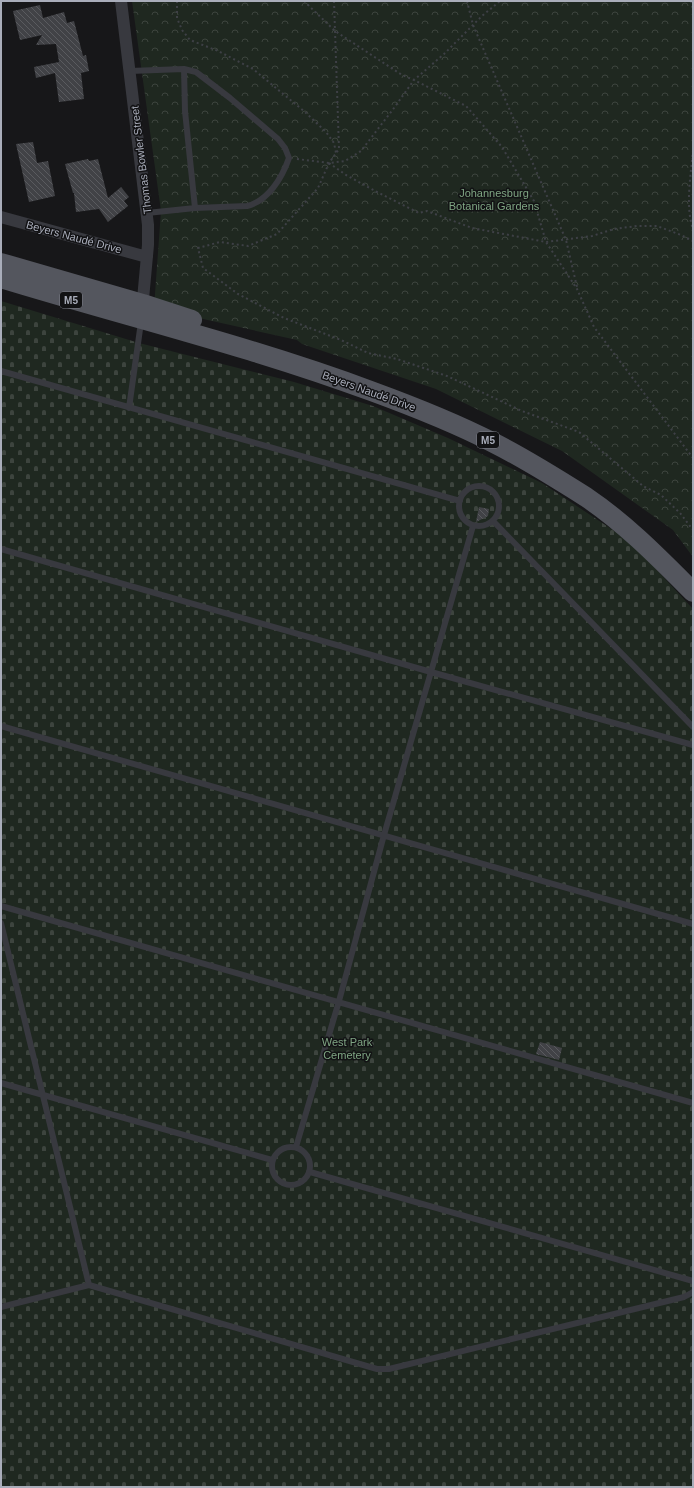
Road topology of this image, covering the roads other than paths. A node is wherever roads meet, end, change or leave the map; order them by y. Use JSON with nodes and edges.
{"nodes":[{"id":1,"x":121,"y":1,"type":"edge"},
{"id":2,"x":184,"y":69,"type":"junction"},
{"id":3,"x":130,"y":71,"type":"junction"},
{"id":4,"x":195,"y":208,"type":"junction"},
{"id":5,"x":147,"y":213,"type":"junction"},
{"id":6,"x":1,"y":217,"type":"edge"},
{"id":7,"x":147,"y":257,"type":"junction"},
{"id":8,"x":1,"y":263,"type":"edge"},
{"id":9,"x":1,"y":278,"type":"edge"},
{"id":10,"x":142,"y":312,"type":"junction"},
{"id":11,"x":1,"y":371,"type":"edge"},
{"id":12,"x":129,"y":408,"type":"junction"},
{"id":13,"x":460,"y":500,"type":"junction"},
{"id":14,"x":493,"y":521,"type":"junction"},
{"id":15,"x":473,"y":526,"type":"junction"},
{"id":16,"x":1,"y":549,"type":"edge"},
{"id":17,"x":693,"y":576,"type":"edge"},
{"id":18,"x":693,"y":592,"type":"edge"},
{"id":19,"x":431,"y":672,"type":"junction"},
{"id":20,"x":1,"y":726,"type":"edge"},
{"id":21,"x":693,"y":727,"type":"edge"},
{"id":22,"x":693,"y":745,"type":"edge"},
{"id":23,"x":384,"y":835,"type":"junction"},
{"id":24,"x":1,"y":906,"type":"edge"},
{"id":25,"x":1,"y":924,"type":"edge"},
{"id":26,"x":693,"y":924,"type":"edge"},
{"id":27,"x":339,"y":1001,"type":"junction"},
{"id":28,"x":1,"y":1083,"type":"edge"},
{"id":29,"x":43,"y":1094,"type":"junction"},
{"id":30,"x":693,"y":1103,"type":"edge"},
{"id":31,"x":296,"y":1147,"type":"junction"},
{"id":32,"x":272,"y":1160,"type":"junction"},
{"id":33,"x":310,"y":1172,"type":"junction"},
{"id":34,"x":693,"y":1281,"type":"edge"},
{"id":35,"x":89,"y":1284,"type":"junction"},
{"id":36,"x":693,"y":1292,"type":"edge"},
{"id":37,"x":1,"y":1307,"type":"edge"}],
"edges":[{"from":1,"to":3,"type":"street","name":"Thomas Bowler Street"},
{"from":2,"to":3,"type":"lane"},
{"from":2,"to":4,"type":"lane"},
{"from":2,"to":4,"type":"lane"},
{"from":3,"to":5,"type":"street","name":"Thomas Bowler Street"},
{"from":4,"to":5,"type":"lane"},
{"from":5,"to":7,"type":"street","name":"Thomas Bowler Street"},
{"from":6,"to":7,"type":"street","name":"Beyers Naudé Drive"},
{"from":7,"to":10,"type":"street","name":"Thomas Bowler Street"},
{"from":8,"to":10,"type":"main road","name":"Beyers Naudé Drive","number":"M5"},
{"from":9,"to":10,"type":"main road","name":"Beyers Naudé Drive","number":"M5"},
{"from":10,"to":12,"type":"lane"},
{"from":10,"to":17,"type":"main road","name":"Beyers Naudé Drive","number":"M5"},
{"from":10,"to":18,"type":"main road","name":"Beyers Naudé Drive","number":"M5"},
{"from":11,"to":12,"type":"lane"},
{"from":12,"to":13,"type":"lane"},
{"from":13,"to":14,"type":"lane"},
{"from":13,"to":15,"type":"lane"},
{"from":14,"to":15,"type":"lane"},
{"from":14,"to":21,"type":"lane"},
{"from":15,"to":19,"type":"lane"},
{"from":16,"to":19,"type":"lane"},
{"from":19,"to":22,"type":"lane"},
{"from":19,"to":23,"type":"lane"},
{"from":20,"to":23,"type":"lane"},
{"from":23,"to":26,"type":"lane"},
{"from":23,"to":27,"type":"lane"},
{"from":24,"to":27,"type":"lane"},
{"from":25,"to":29,"type":"lane"},
{"from":27,"to":30,"type":"lane"},
{"from":27,"to":31,"type":"lane"},
{"from":28,"to":29,"type":"lane"},
{"from":29,"to":32,"type":"lane"},
{"from":29,"to":35,"type":"lane"},
{"from":31,"to":32,"type":"lane"},
{"from":31,"to":33,"type":"lane"},
{"from":32,"to":33,"type":"lane"},
{"from":33,"to":34,"type":"lane"},
{"from":35,"to":36,"type":"lane"},
{"from":35,"to":37,"type":"lane"}]}
